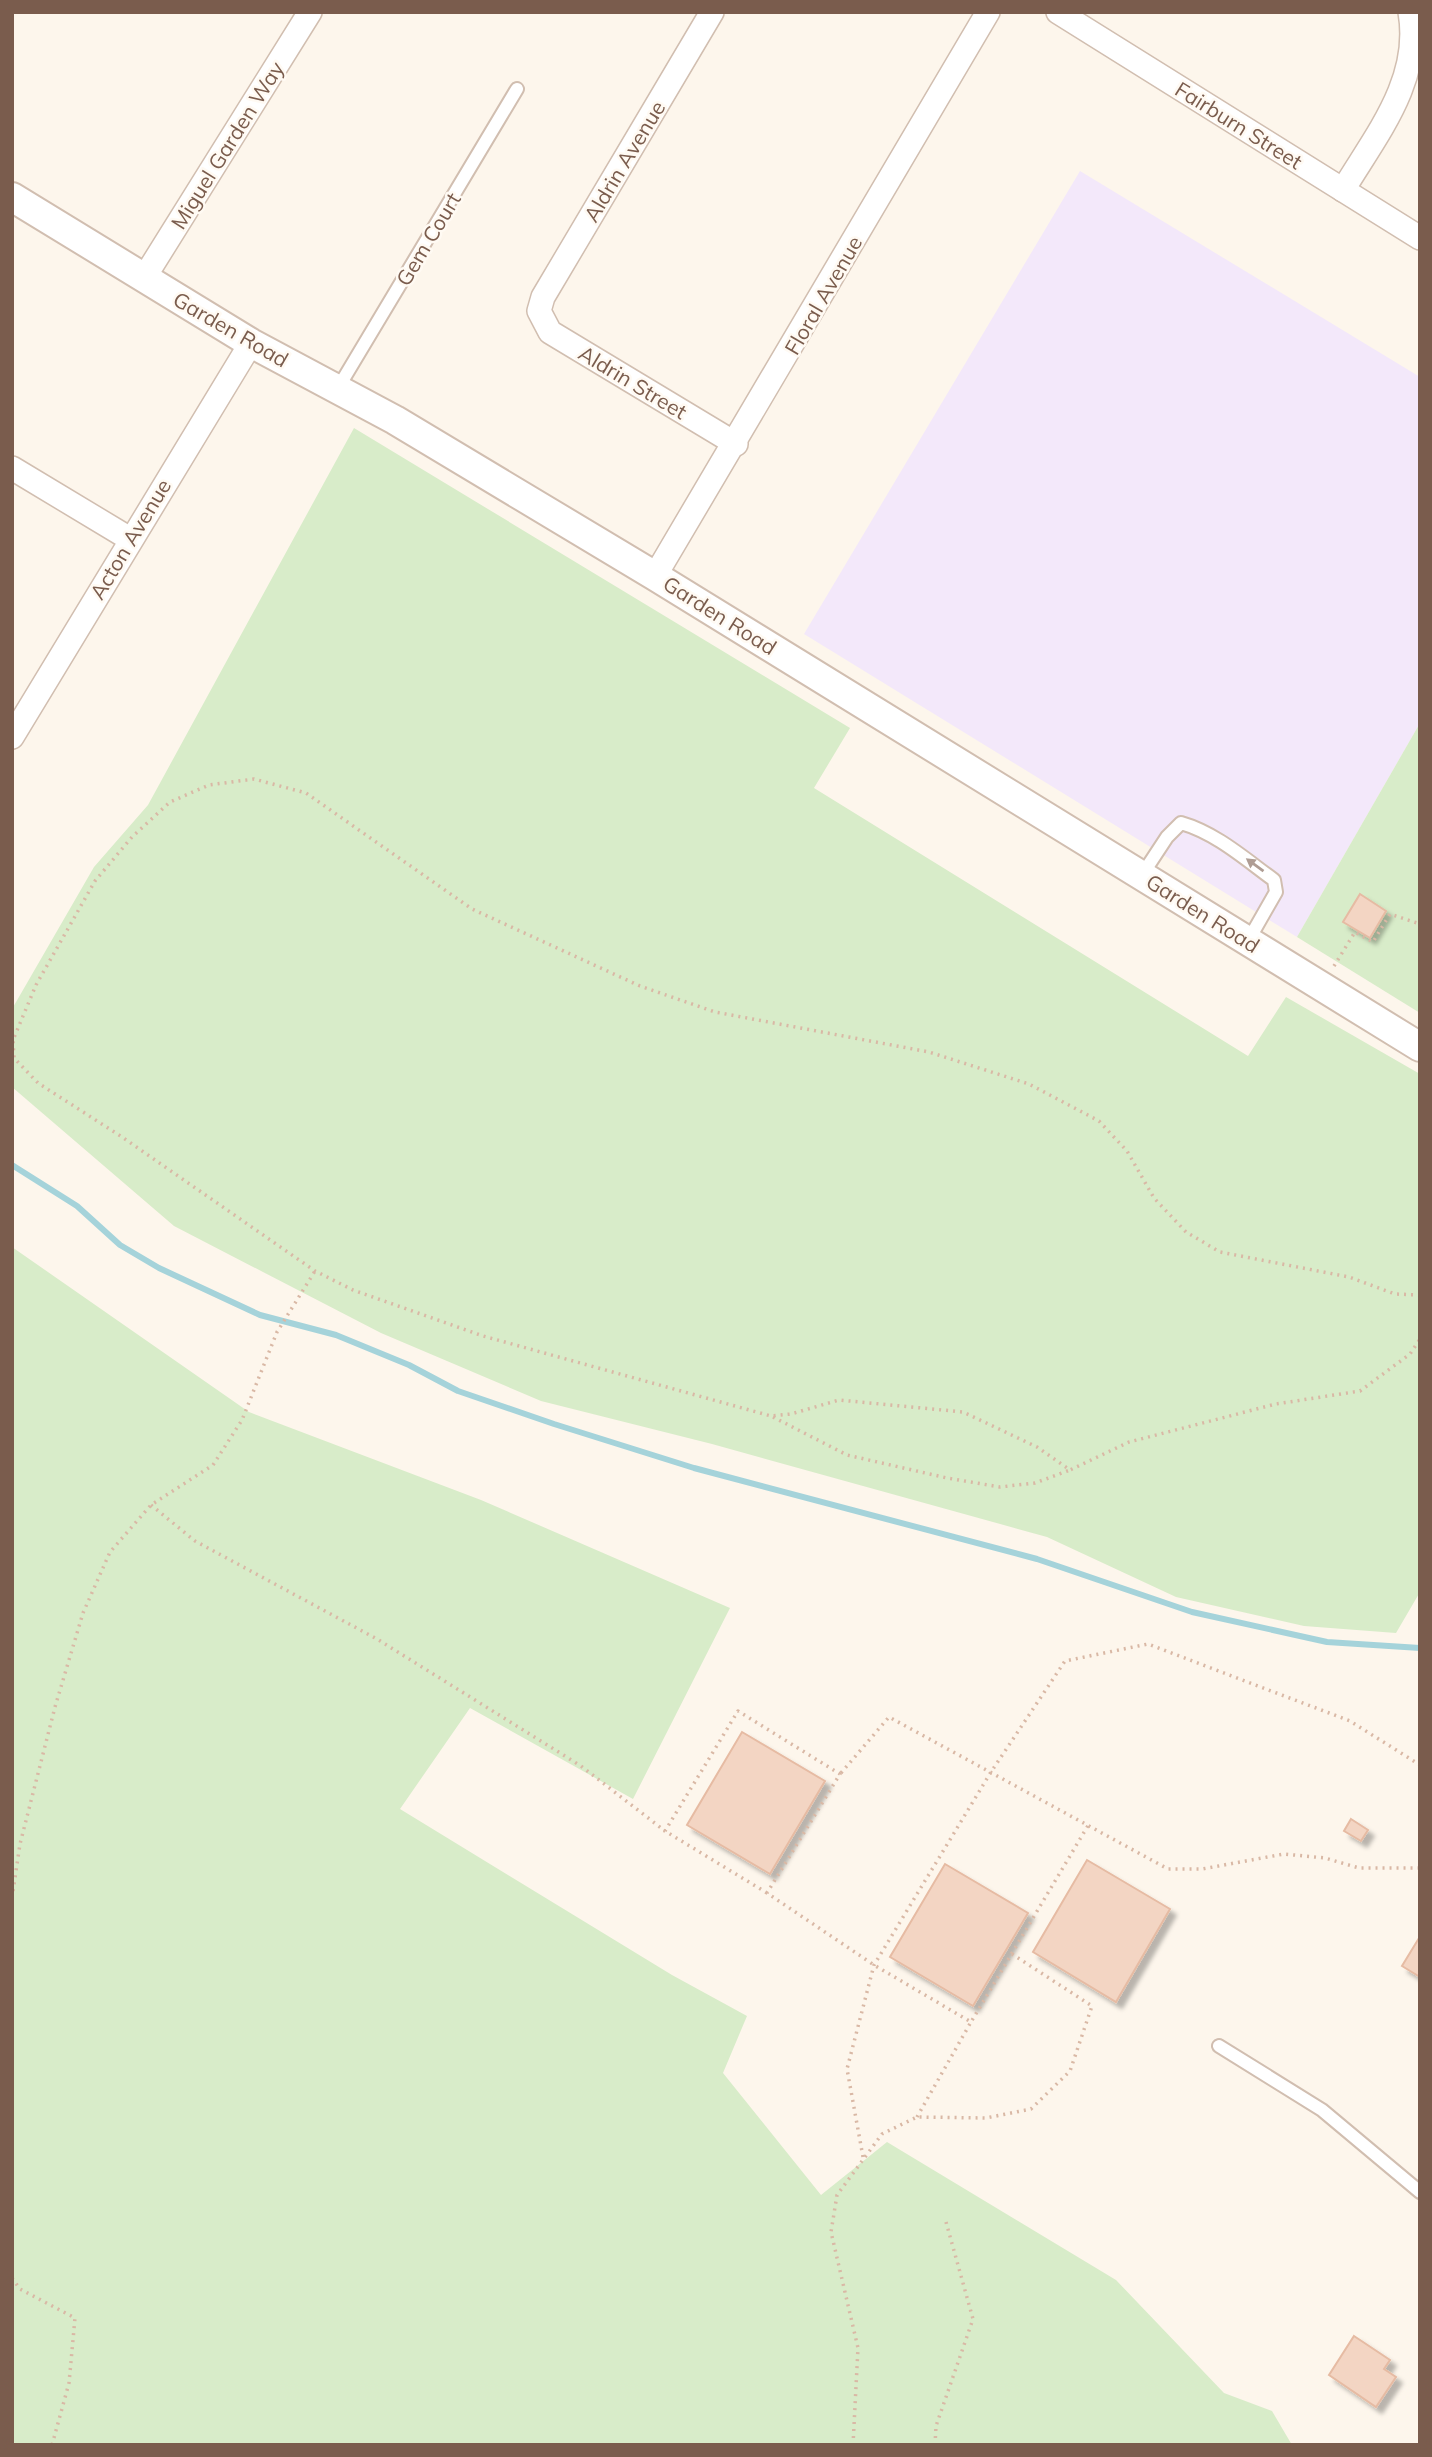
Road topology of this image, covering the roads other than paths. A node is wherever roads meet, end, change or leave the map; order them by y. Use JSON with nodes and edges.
{"nodes":[{"id":1,"x":310,"y":12,"type":"edge"},
{"id":2,"x":712,"y":12,"type":"edge"},
{"id":3,"x":988,"y":12,"type":"edge"},
{"id":4,"x":1058,"y":12,"type":"edge"},
{"id":5,"x":1410,"y":12,"type":"edge"},
{"id":6,"x":517,"y":89,"type":"dead end"},
{"id":7,"x":1343,"y":190,"type":"junction"},
{"id":8,"x":12,"y":197,"type":"edge"},
{"id":9,"x":1420,"y":238,"type":"edge"},
{"id":10,"x":144,"y":278,"type":"junction"},
{"id":11,"x":539,"y":311,"type":"joint"},
{"id":12,"x":251,"y":343,"type":"junction"},
{"id":13,"x":338,"y":388,"type":"junction"},
{"id":14,"x":736,"y":444,"type":"junction"},
{"id":15,"x":12,"y":468,"type":"edge"},
{"id":16,"x":130,"y":539,"type":"junction"},
{"id":17,"x":655,"y":576,"type":"junction"},
{"id":18,"x":13,"y":735,"type":"edge"},
{"id":19,"x":1142,"y":876,"type":"junction"},
{"id":20,"x":1248,"y":941,"type":"junction"},
{"id":21,"x":1420,"y":1047,"type":"edge"},
{"id":22,"x":1219,"y":2046,"type":"dead end"},
{"id":23,"x":1420,"y":2192,"type":"edge"}],
"edges":[{"from":1,"to":10,"type":"street","name":"Miguel Garden Way"},
{"from":2,"to":11,"type":"street","name":"Aldrin Avenue"},
{"from":3,"to":14,"type":"street","name":"Floral Avenue"},
{"from":4,"to":7,"type":"street","name":"Fairburn Street"},
{"from":5,"to":7,"type":"street"},
{"from":6,"to":13,"type":"lane","name":"Gem Court"},
{"from":7,"to":9,"type":"street","name":"Fairburn Street"},
{"from":8,"to":10,"type":"street","name":"Garden Road"},
{"from":10,"to":12,"type":"street","name":"Garden Road"},
{"from":11,"to":14,"type":"street","name":"Aldrin Street"},
{"from":12,"to":13,"type":"street","name":"Garden Road"},
{"from":12,"to":16,"type":"street","name":"Acton Avenue"},
{"from":13,"to":17,"type":"street","name":"Garden Road"},
{"from":14,"to":17,"type":"street","name":"Floral Avenue"},
{"from":15,"to":16,"type":"street"},
{"from":16,"to":18,"type":"street","name":"Acton Avenue"},
{"from":17,"to":19,"type":"street","name":"Garden Road"},
{"from":19,"to":20,"type":"street","name":"Garden Road"},
{"from":20,"to":19,"type":"lane","one_way":true},
{"from":20,"to":21,"type":"street","name":"Garden Road"},
{"from":22,"to":23,"type":"lane"}]}
